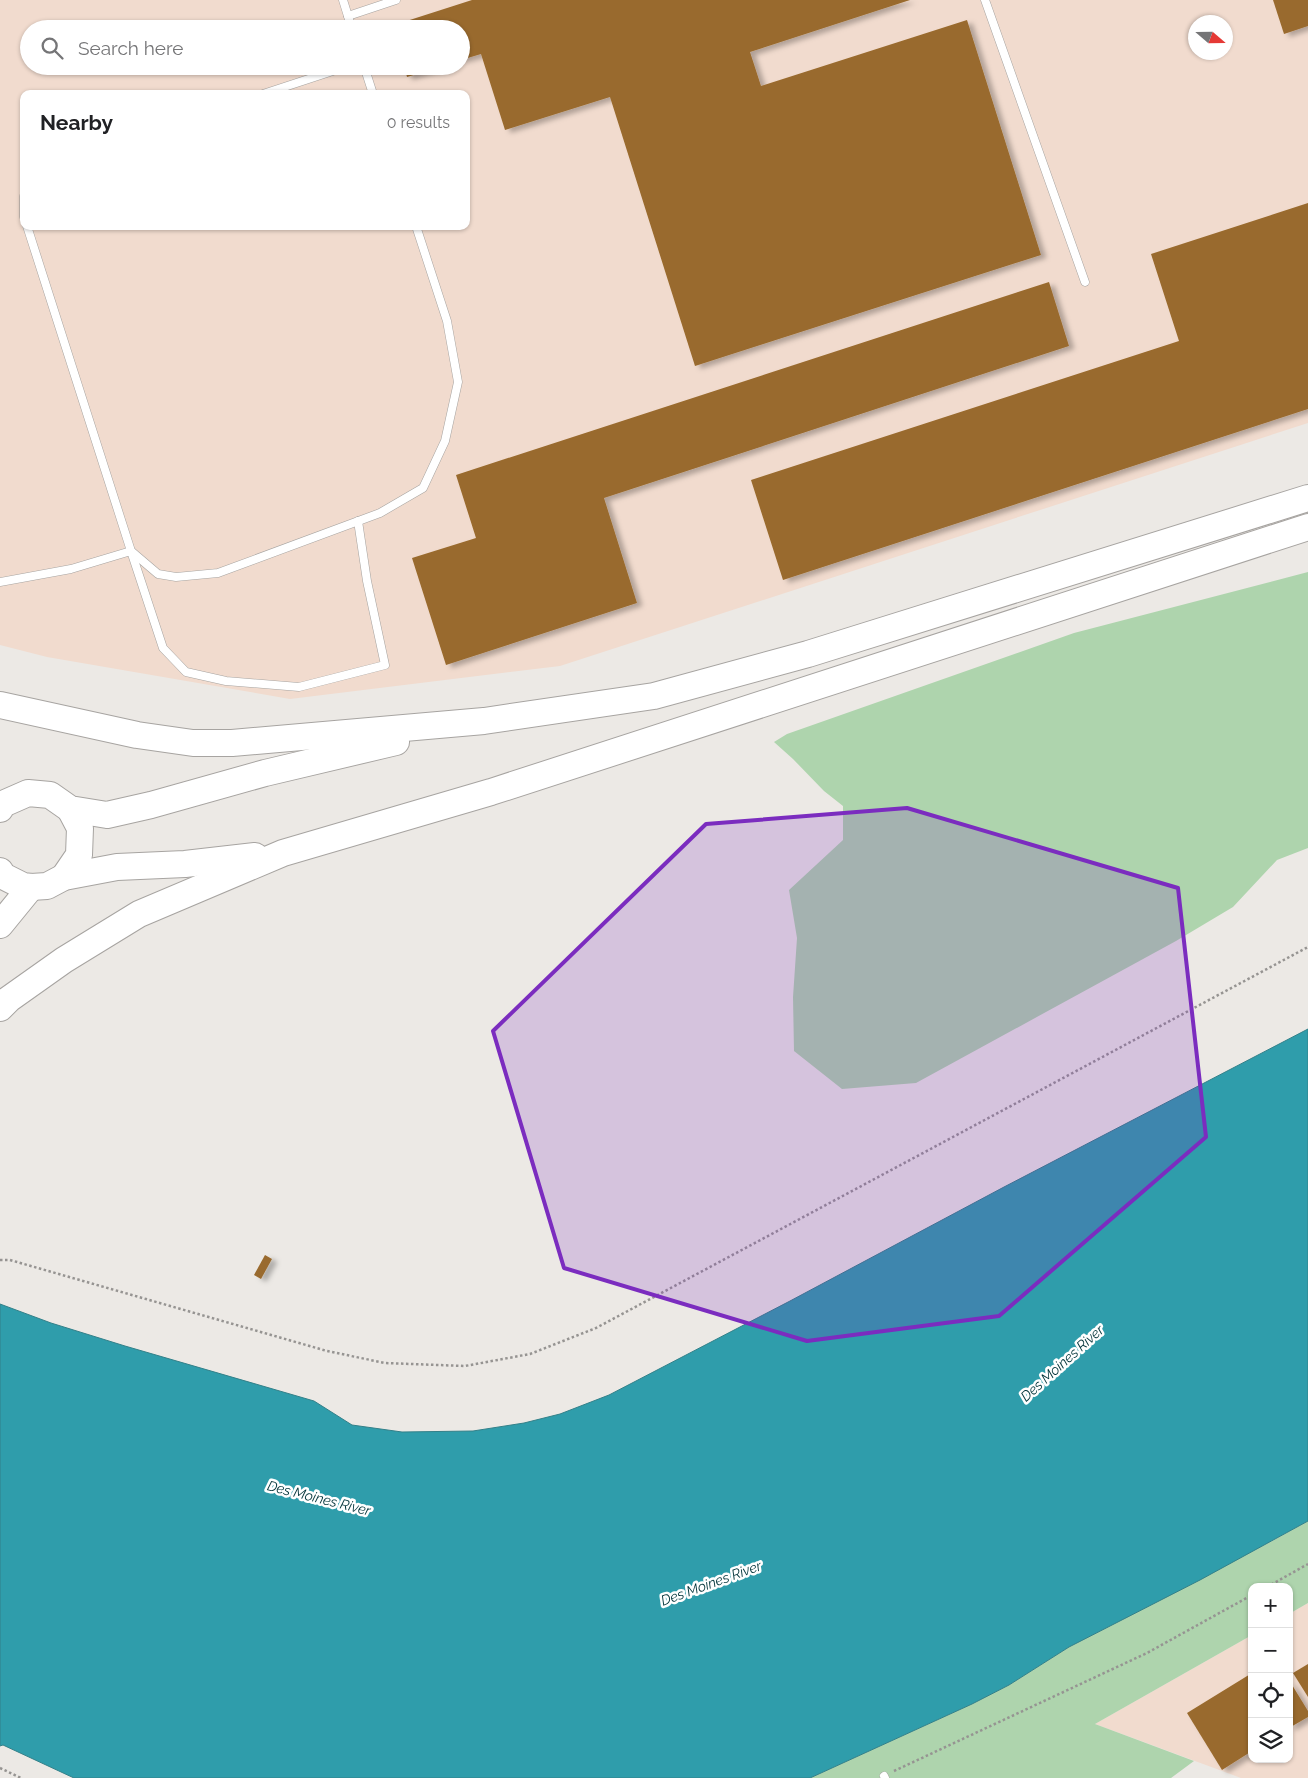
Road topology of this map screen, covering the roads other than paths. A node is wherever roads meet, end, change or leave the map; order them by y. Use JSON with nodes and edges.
{"nodes":[{"id":1,"x":343,"y":0,"type":"edge"},
{"id":2,"x":396,"y":0,"type":"edge"},
{"id":3,"x":985,"y":0,"type":"edge"},
{"id":4,"x":348,"y":16,"type":"junction"},
{"id":5,"x":349,"y":20,"type":"edge"},
{"id":6,"x":321,"y":75,"type":"edge"},
{"id":7,"x":367,"y":75,"type":"edge"},
{"id":8,"x":275,"y":90,"type":"edge"},
{"id":9,"x":372,"y":90,"type":"edge"},
{"id":10,"x":28,"y":230,"type":"edge"},
{"id":11,"x":417,"y":230,"type":"edge"},
{"id":12,"x":1085,"y":282,"type":"dead end"},
{"id":13,"x":1308,"y":487,"type":"edge"},
{"id":14,"x":1308,"y":498,"type":"edge"},
{"id":15,"x":358,"y":521,"type":"junction"},
{"id":16,"x":1308,"y":527,"type":"edge"},
{"id":17,"x":1171,"y":541,"type":"junction"},
{"id":18,"x":131,"y":551,"type":"junction"},
{"id":19,"x":0,"y":582,"type":"edge"},
{"id":20,"x":0,"y":704,"type":"edge"},
{"id":21,"x":484,"y":721,"type":"junction"},
{"id":22,"x":1,"y":805,"type":"edge"},
{"id":23,"x":70,"y":809,"type":"junction"},
{"id":24,"x":283,"y":853,"type":"junction"},
{"id":25,"x":0,"y":871,"type":"edge"},
{"id":26,"x":64,"y":877,"type":"junction"},
{"id":27,"x":31,"y":887,"type":"junction"},
{"id":28,"x":0,"y":924,"type":"edge"},
{"id":29,"x":0,"y":1008,"type":"edge"}],
"edges":[{"from":1,"to":4,"type":"lane"},
{"from":2,"to":4,"type":"lane"},
{"from":3,"to":12,"type":"lane"},
{"from":4,"to":5,"type":"lane"},
{"from":6,"to":8,"type":"lane"},
{"from":7,"to":9,"type":"lane"},
{"from":10,"to":18,"type":"lane"},
{"from":11,"to":15,"type":"lane"},
{"from":13,"to":17,"type":"highway"},
{"from":14,"to":17,"type":"highway"},
{"from":15,"to":18,"type":"lane"},
{"from":15,"to":18,"type":"lane"},
{"from":16,"to":24,"type":"highway"},
{"from":17,"to":21,"type":"highway"},
{"from":18,"to":19,"type":"lane"},
{"from":20,"to":21,"type":"highway"},
{"from":21,"to":23,"type":"highway"},
{"from":22,"to":23,"type":"highway"},
{"from":23,"to":26,"type":"highway"},
{"from":24,"to":26,"type":"highway"},
{"from":24,"to":29,"type":"highway"},
{"from":25,"to":27,"type":"highway"},
{"from":26,"to":27,"type":"highway"},
{"from":27,"to":28,"type":"highway"}]}
